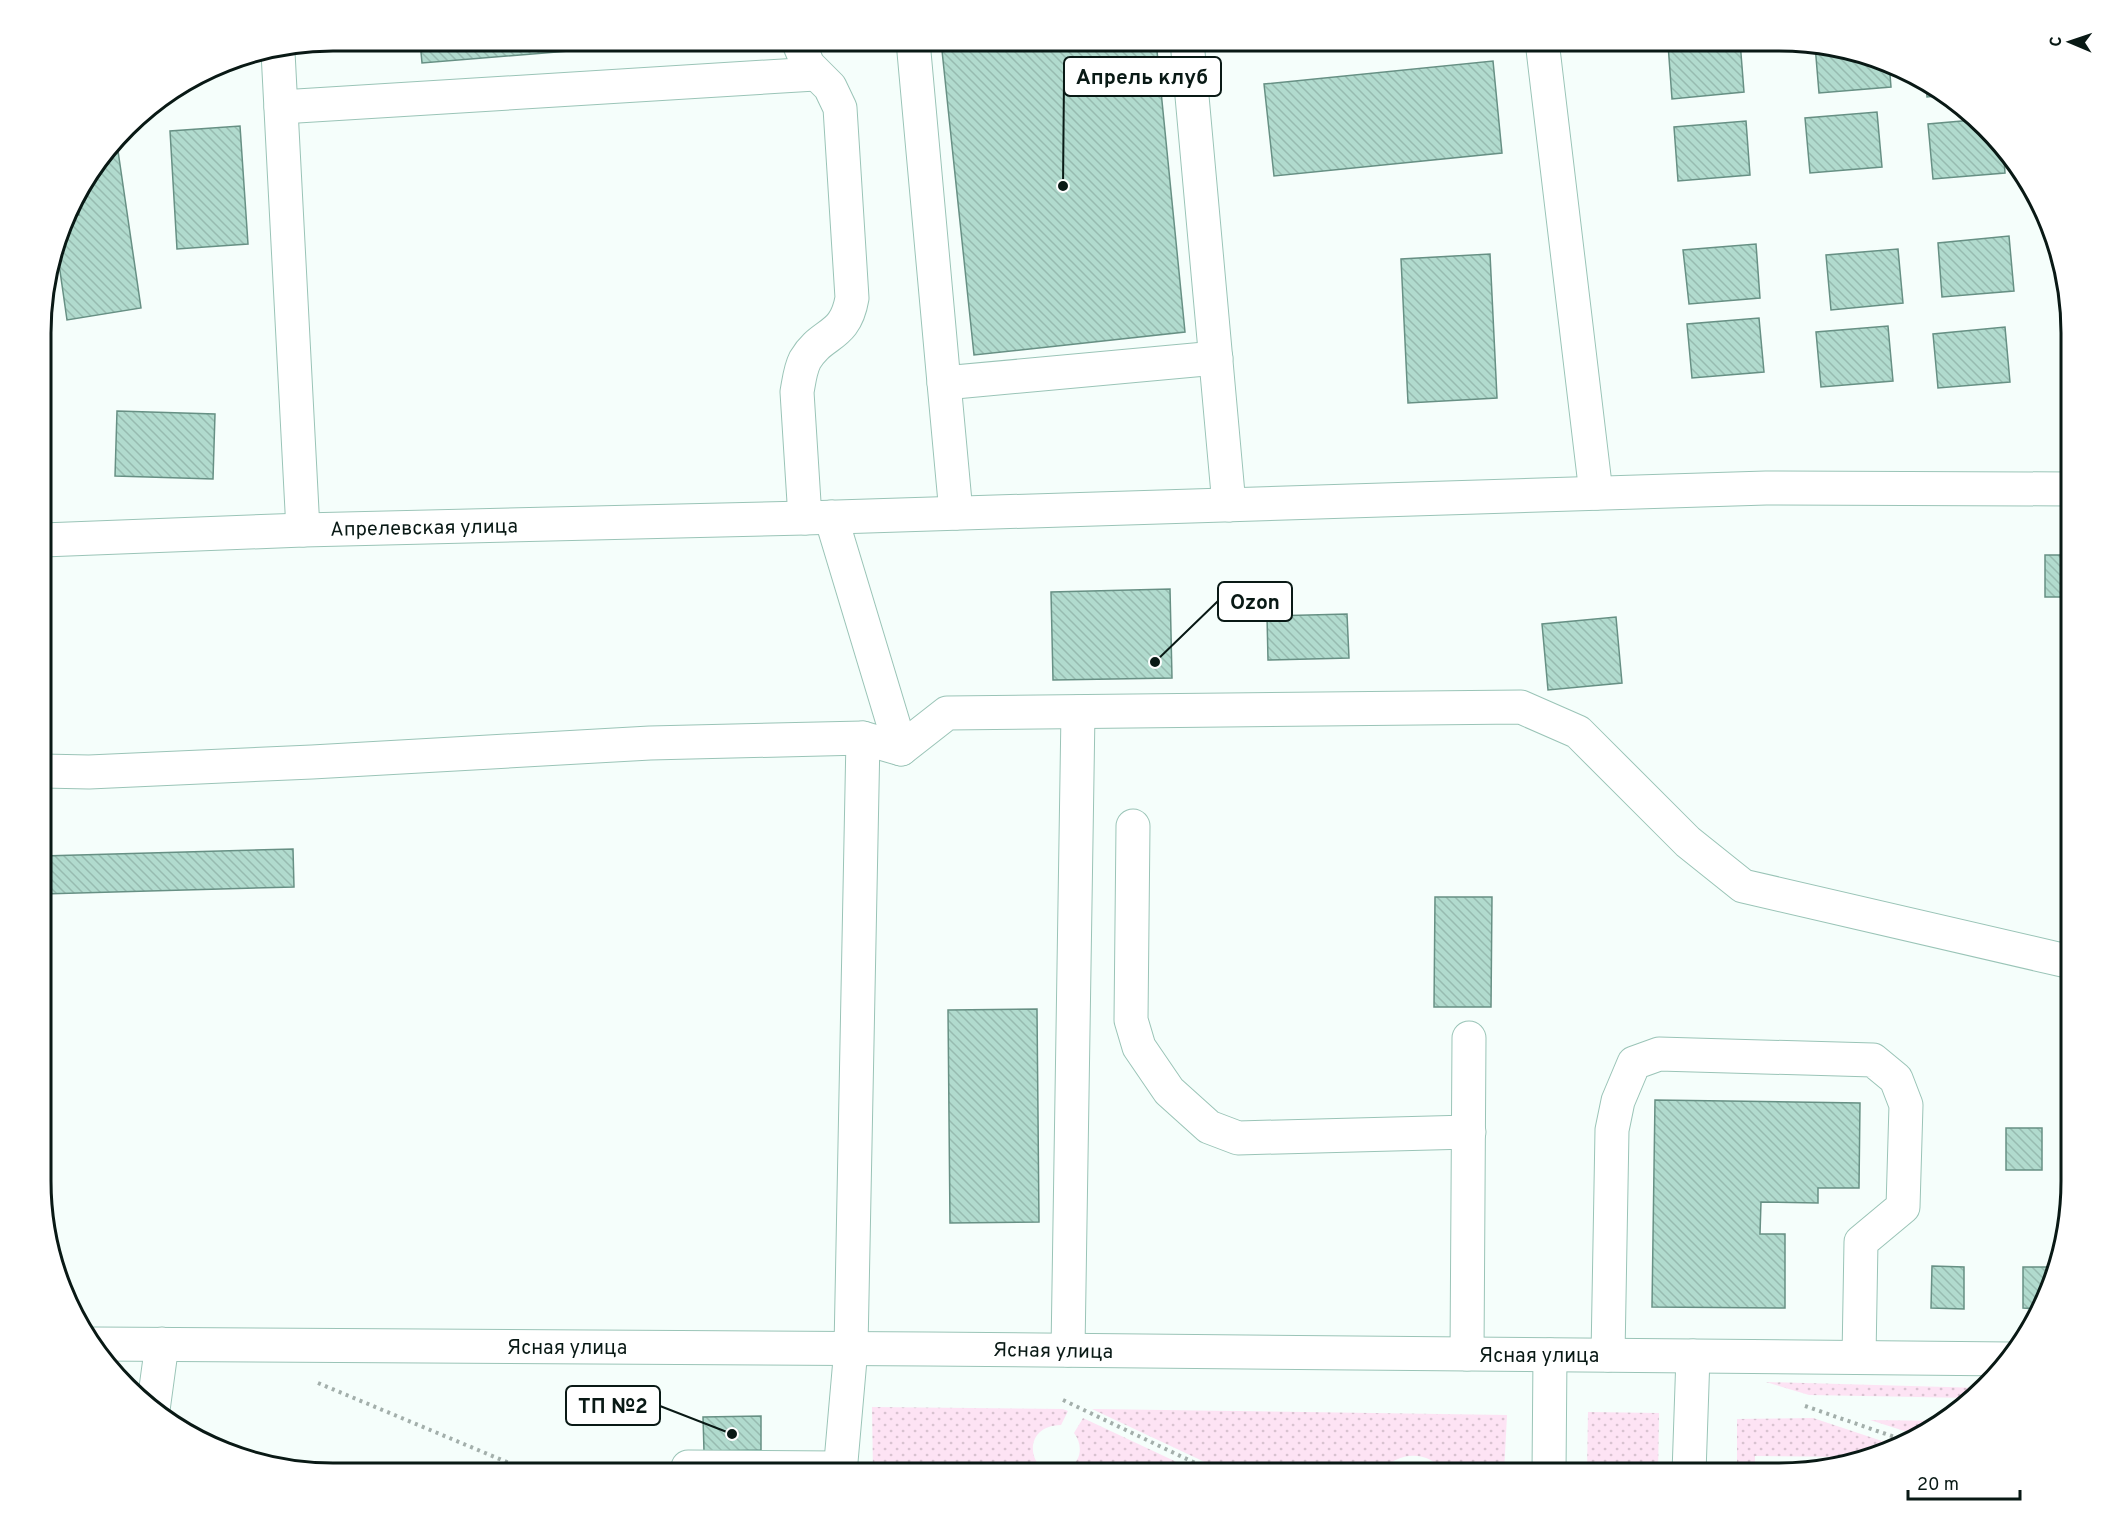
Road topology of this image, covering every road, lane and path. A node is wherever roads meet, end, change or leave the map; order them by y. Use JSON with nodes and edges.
{"nodes":[{"id":1,"x":802,"y":51,"type":"edge"},
{"id":2,"x":914,"y":51,"type":"edge"},
{"id":3,"x":1188,"y":51,"type":"edge"},
{"id":4,"x":1543,"y":51,"type":"edge"},
{"id":5,"x":278,"y":56,"type":"edge"},
{"id":6,"x":815,"y":74,"type":"junction"},
{"id":7,"x":281,"y":107,"type":"junction"},
{"id":8,"x":1216,"y":358,"type":"junction"},
{"id":9,"x":944,"y":383,"type":"junction"},
{"id":10,"x":2061,"y":489,"type":"edge"},
{"id":11,"x":1596,"y":493,"type":"junction"},
{"id":12,"x":1229,"y":505,"type":"junction"},
{"id":13,"x":956,"y":513,"type":"junction"},
{"id":14,"x":818,"y":517,"type":"junction"},
{"id":15,"x":303,"y":530,"type":"junction"},
{"id":16,"x":51,"y":540,"type":"edge"},
{"id":17,"x":1078,"y":712,"type":"junction"},
{"id":18,"x":863,"y":738,"type":"junction"},
{"id":19,"x":901,"y":749,"type":"junction"},
{"id":20,"x":51,"y":771,"type":"edge"},
{"id":21,"x":1133,"y":826,"type":"dead end"},
{"id":22,"x":2061,"y":960,"type":"edge"},
{"id":23,"x":1469,"y":1038,"type":"dead end"},
{"id":24,"x":1469,"y":1132,"type":"junction"},
{"id":25,"x":103,"y":1344,"type":"edge"},
{"id":26,"x":162,"y":1344,"type":"junction"},
{"id":27,"x":851,"y":1348,"type":"junction"},
{"id":28,"x":1068,"y":1350,"type":"junction"},
{"id":29,"x":1467,"y":1354,"type":"junction"},
{"id":30,"x":1550,"y":1354,"type":"junction"},
{"id":31,"x":1608,"y":1355,"type":"junction"},
{"id":32,"x":1693,"y":1356,"type":"junction"},
{"id":33,"x":1858,"y":1358,"type":"junction"},
{"id":34,"x":1998,"y":1359,"type":"edge"},
{"id":35,"x":317,"y":1383,"type":"dead end"},
{"id":36,"x":154,"y":1399,"type":"edge"},
{"id":37,"x":1063,"y":1400,"type":"dead end"},
{"id":38,"x":1805,"y":1406,"type":"dead end"},
{"id":39,"x":1895,"y":1438,"type":"edge"},
{"id":40,"x":509,"y":1463,"type":"edge"},
{"id":41,"x":841,"y":1463,"type":"edge"},
{"id":42,"x":1195,"y":1463,"type":"edge"},
{"id":43,"x":1549,"y":1463,"type":"edge"},
{"id":44,"x":1689,"y":1463,"type":"edge"}],
"edges":[{"from":1,"to":6,"type":"street"},
{"from":2,"to":9,"type":"street"},
{"from":3,"to":8,"type":"street"},
{"from":4,"to":11,"type":"street"},
{"from":5,"to":7,"type":"street"},
{"from":6,"to":7,"type":"street"},
{"from":6,"to":14,"type":"street"},
{"from":7,"to":15,"type":"street"},
{"from":8,"to":9,"type":"street"},
{"from":8,"to":12,"type":"street"},
{"from":9,"to":13,"type":"street"},
{"from":10,"to":11,"type":"street","name":"Апрелевская улица"},
{"from":11,"to":12,"type":"street","name":"Апрелевская улица"},
{"from":12,"to":13,"type":"street","name":"Апрелевская улица"},
{"from":13,"to":14,"type":"street","name":"Апрелевская улица"},
{"from":14,"to":15,"type":"street","name":"Апрелевская улица"},
{"from":14,"to":19,"type":"street"},
{"from":15,"to":16,"type":"street","name":"Апрелевская улица"},
{"from":17,"to":19,"type":"street"},
{"from":17,"to":22,"type":"street"},
{"from":17,"to":28,"type":"street"},
{"from":18,"to":19,"type":"street"},
{"from":18,"to":20,"type":"street"},
{"from":18,"to":27,"type":"street"},
{"from":21,"to":24,"type":"street"},
{"from":23,"to":24,"type":"street"},
{"from":24,"to":29,"type":"street"},
{"from":25,"to":26,"type":"street","name":"Ясная улица"},
{"from":26,"to":27,"type":"street","name":"Ясная улица"},
{"from":26,"to":36,"type":"street"},
{"from":27,"to":28,"type":"street","name":"Ясная улица"},
{"from":27,"to":41,"type":"street"},
{"from":28,"to":29,"type":"street","name":"Ясная улица"},
{"from":29,"to":30,"type":"street","name":"Ясная улица"},
{"from":30,"to":31,"type":"street","name":"Ясная улица"},
{"from":30,"to":43,"type":"street"},
{"from":31,"to":32,"type":"street","name":"Ясная улица"},
{"from":31,"to":33,"type":"street"},
{"from":32,"to":33,"type":"street","name":"Ясная улица"},
{"from":32,"to":44,"type":"street"},
{"from":33,"to":34,"type":"street","name":"Ясная улица"},
{"from":35,"to":40,"type":"path"},
{"from":37,"to":42,"type":"path"},
{"from":38,"to":39,"type":"path"}]}
